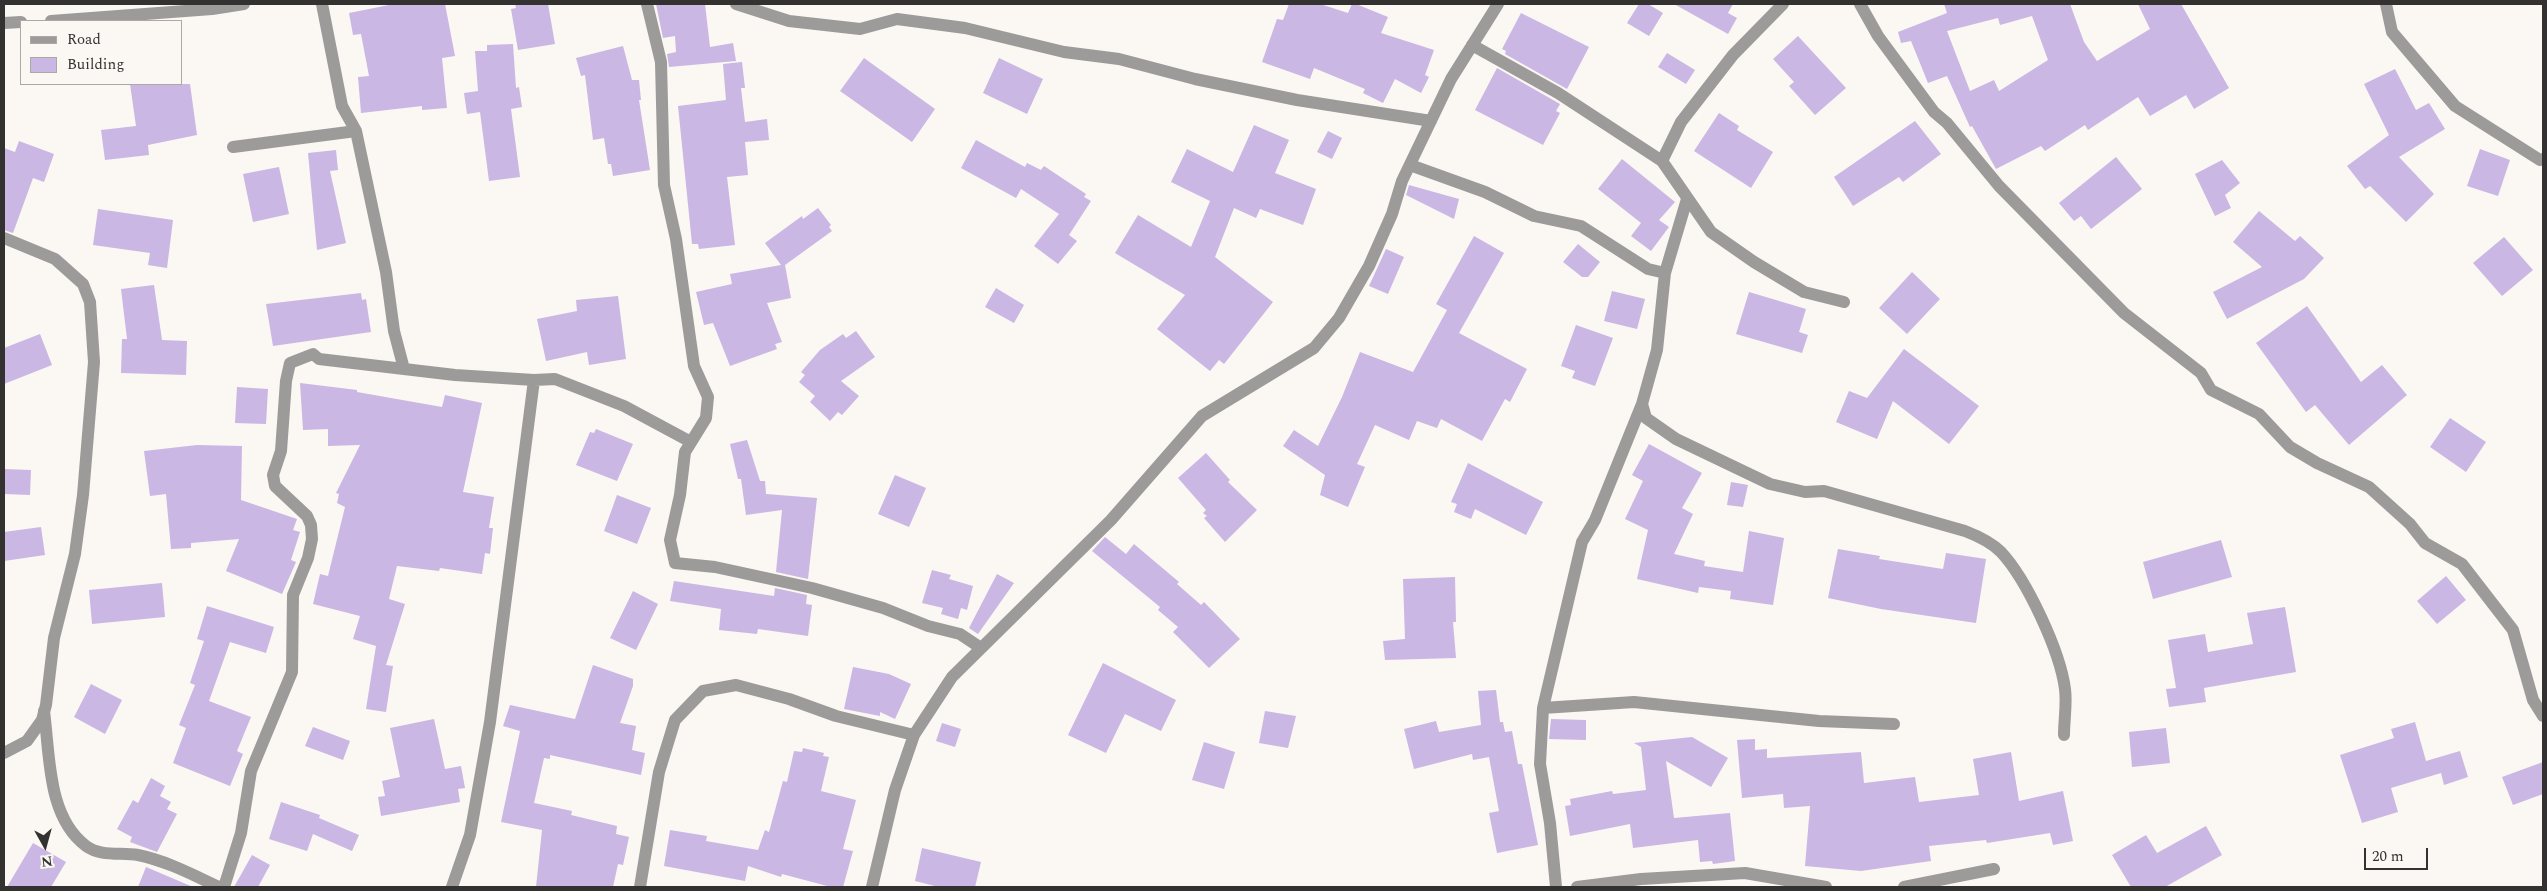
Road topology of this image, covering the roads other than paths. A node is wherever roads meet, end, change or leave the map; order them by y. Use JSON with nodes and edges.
{"nodes":[{"id":1,"x":244,"y":4,"type":"edge"},
{"id":2,"x":322,"y":4,"type":"edge"},
{"id":3,"x":647,"y":4,"type":"edge"},
{"id":4,"x":736,"y":4,"type":"edge"},
{"id":5,"x":1498,"y":4,"type":"edge"},
{"id":6,"x":1783,"y":4,"type":"edge"},
{"id":7,"x":1860,"y":4,"type":"edge"},
{"id":8,"x":2386,"y":4,"type":"edge"},
{"id":9,"x":65,"y":20,"type":"edge"},
{"id":10,"x":20,"y":22,"type":"edge"},
{"id":11,"x":4,"y":23,"type":"edge"},
{"id":12,"x":1472,"y":45,"type":"junction"},
{"id":13,"x":1431,"y":121,"type":"junction"},
{"id":14,"x":356,"y":131,"type":"junction"},
{"id":15,"x":233,"y":147,"type":"dead end"},
{"id":16,"x":2543,"y":159,"type":"edge"},
{"id":17,"x":1662,"y":161,"type":"junction"},
{"id":18,"x":1410,"y":165,"type":"junction"},
{"id":19,"x":1686,"y":199,"type":"junction"},
{"id":20,"x":4,"y":238,"type":"edge"},
{"id":21,"x":1665,"y":273,"type":"junction"},
{"id":22,"x":1844,"y":302,"type":"dead end"},
{"id":23,"x":404,"y":369,"type":"junction"},
{"id":24,"x":534,"y":380,"type":"junction"},
{"id":25,"x":1642,"y":404,"type":"junction"},
{"id":26,"x":691,"y":442,"type":"junction"},
{"id":27,"x":981,"y":648,"type":"junction"},
{"id":28,"x":1542,"y":708,"type":"junction"},
{"id":29,"x":44,"y":711,"type":"junction"},
{"id":30,"x":2543,"y":716,"type":"edge"},
{"id":31,"x":1894,"y":724,"type":"dead end"},
{"id":32,"x":914,"y":735,"type":"junction"},
{"id":33,"x":2064,"y":735,"type":"dead end"},
{"id":34,"x":4,"y":753,"type":"edge"},
{"id":35,"x":1994,"y":868,"type":"dead end"},
{"id":36,"x":220,"y":887,"type":"edge"},
{"id":37,"x":224,"y":887,"type":"edge"},
{"id":38,"x":452,"y":887,"type":"edge"},
{"id":39,"x":640,"y":887,"type":"edge"},
{"id":40,"x":872,"y":887,"type":"edge"},
{"id":41,"x":1556,"y":887,"type":"edge"},
{"id":42,"x":1577,"y":887,"type":"edge"},
{"id":43,"x":1826,"y":887,"type":"edge"},
{"id":44,"x":1904,"y":887,"type":"edge"}],
"edges":[{"from":1,"to":9,"type":"street"},
{"from":2,"to":14,"type":"street"},
{"from":3,"to":26,"type":"street"},
{"from":4,"to":13,"type":"street"},
{"from":5,"to":12,"type":"street"},
{"from":6,"to":17,"type":"street"},
{"from":7,"to":30,"type":"street"},
{"from":8,"to":16,"type":"street"},
{"from":10,"to":11,"type":"street"},
{"from":12,"to":13,"type":"street"},
{"from":12,"to":17,"type":"street"},
{"from":13,"to":18,"type":"street"},
{"from":14,"to":15,"type":"street"},
{"from":14,"to":23,"type":"street"},
{"from":17,"to":19,"type":"street"},
{"from":18,"to":21,"type":"street"},
{"from":18,"to":27,"type":"street"},
{"from":19,"to":21,"type":"street"},
{"from":19,"to":22,"type":"street"},
{"from":20,"to":29,"type":"street"},
{"from":21,"to":25,"type":"street"},
{"from":23,"to":24,"type":"street"},
{"from":23,"to":37,"type":"street"},
{"from":24,"to":26,"type":"street"},
{"from":24,"to":38,"type":"street"},
{"from":25,"to":28,"type":"street"},
{"from":25,"to":33,"type":"street"},
{"from":26,"to":27,"type":"street"},
{"from":27,"to":32,"type":"street"},
{"from":28,"to":31,"type":"street"},
{"from":28,"to":41,"type":"street"},
{"from":29,"to":34,"type":"street"},
{"from":29,"to":36,"type":"street"},
{"from":32,"to":39,"type":"street"},
{"from":32,"to":40,"type":"street"},
{"from":35,"to":44,"type":"street"},
{"from":42,"to":43,"type":"street"}]}
